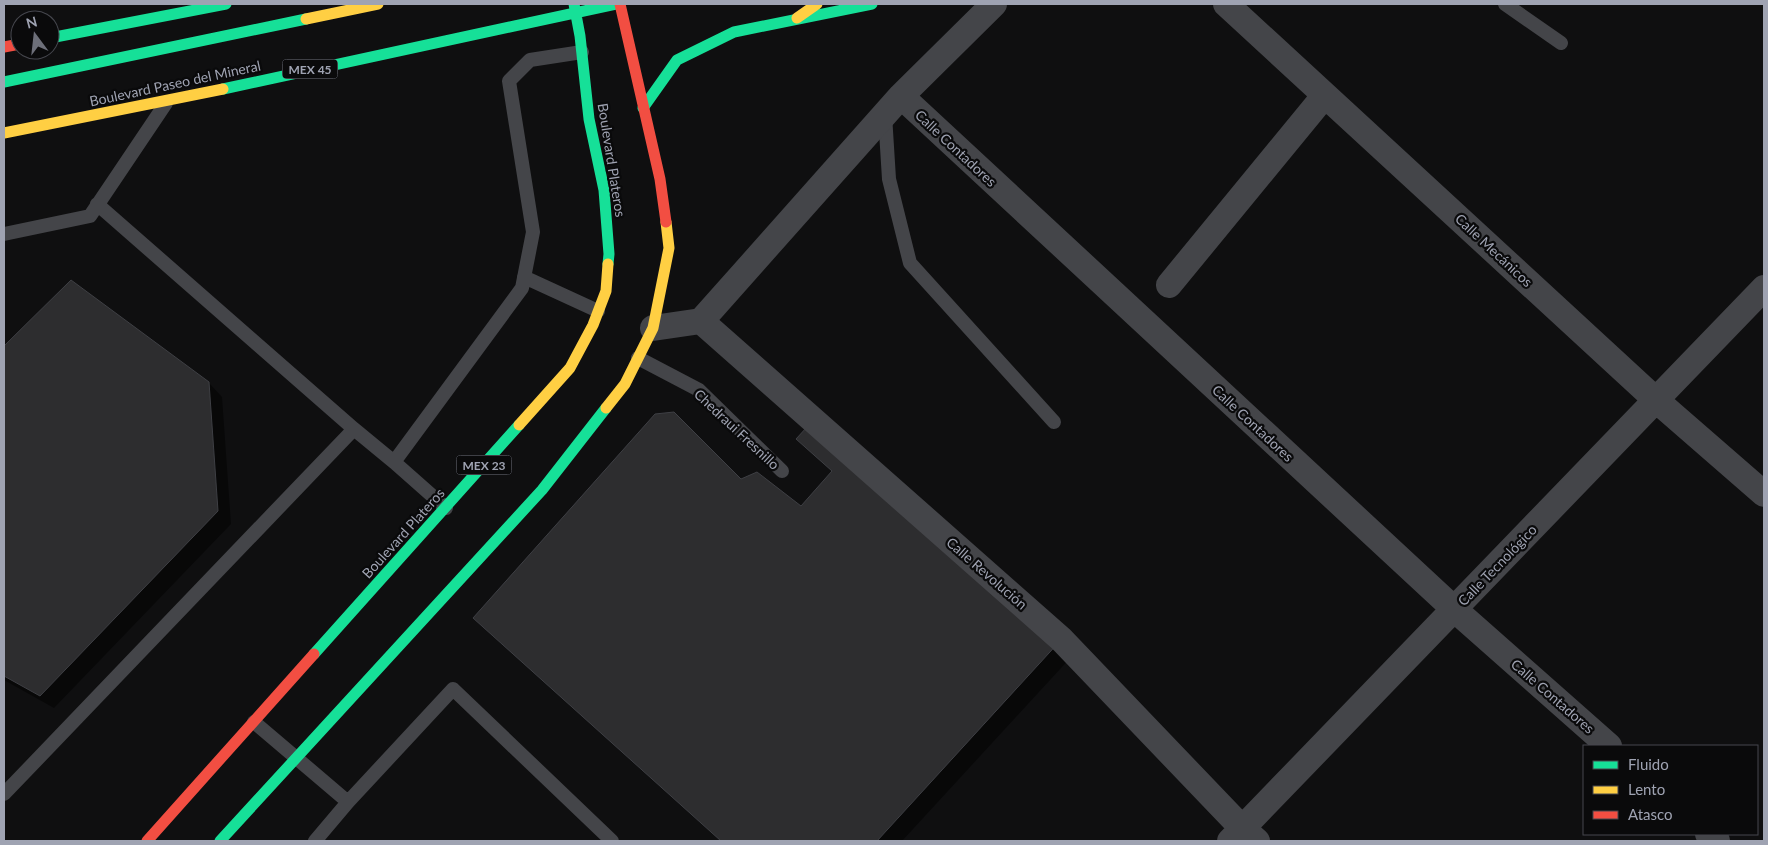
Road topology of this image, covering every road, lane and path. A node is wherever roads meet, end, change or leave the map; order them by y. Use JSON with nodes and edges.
{"nodes":[{"id":1,"x":222,"y":4,"type":"edge"},
{"id":2,"x":378,"y":4,"type":"edge"},
{"id":3,"x":616,"y":4,"type":"edge"},
{"id":4,"x":620,"y":4,"type":"edge"},
{"id":5,"x":817,"y":4,"type":"edge"},
{"id":6,"x":872,"y":4,"type":"edge"},
{"id":7,"x":994,"y":4,"type":"edge"},
{"id":8,"x":1226,"y":4,"type":"edge"},
{"id":9,"x":1505,"y":4,"type":"edge"},
{"id":10,"x":574,"y":8,"type":"edge"},
{"id":11,"x":797,"y":18,"type":"junction"},
{"id":12,"x":60,"y":38,"type":"edge"},
{"id":13,"x":1562,"y":43,"type":"dead end"},
{"id":14,"x":582,"y":52,"type":"junction"},
{"id":15,"x":4,"y":82,"type":"edge"},
{"id":16,"x":1325,"y":95,"type":"junction"},
{"id":17,"x":168,"y":101,"type":"junction"},
{"id":18,"x":893,"y":105,"type":"junction"},
{"id":19,"x":643,"y":108,"type":"junction"},
{"id":20,"x":4,"y":133,"type":"edge"},
{"id":21,"x":98,"y":204,"type":"junction"},
{"id":22,"x":4,"y":234,"type":"edge"},
{"id":23,"x":524,"y":278,"type":"junction"},
{"id":24,"x":1169,"y":285,"type":"dead end"},
{"id":25,"x":1764,"y":288,"type":"edge"},
{"id":26,"x":598,"y":311,"type":"junction"},
{"id":27,"x":701,"y":321,"type":"junction"},
{"id":28,"x":653,"y":328,"type":"junction"},
{"id":29,"x":638,"y":358,"type":"junction"},
{"id":30,"x":1656,"y":400,"type":"junction"},
{"id":31,"x":1054,"y":422,"type":"dead end"},
{"id":32,"x":354,"y":429,"type":"junction"},
{"id":33,"x":394,"y":462,"type":"junction"},
{"id":34,"x":782,"y":471,"type":"dead end"},
{"id":35,"x":1764,"y":494,"type":"edge"},
{"id":36,"x":446,"y":508,"type":"junction"},
{"id":37,"x":1454,"y":609,"type":"junction"},
{"id":38,"x":254,"y":722,"type":"junction"},
{"id":39,"x":1608,"y":745,"type":"edge"},
{"id":40,"x":297,"y":758,"type":"junction"},
{"id":41,"x":4,"y":794,"type":"edge"},
{"id":42,"x":348,"y":802,"type":"junction"},
{"id":43,"x":1243,"y":837,"type":"edge"},
{"id":44,"x":142,"y":839,"type":"edge"},
{"id":45,"x":222,"y":840,"type":"edge"},
{"id":46,"x":315,"y":841,"type":"edge"},
{"id":47,"x":612,"y":841,"type":"edge"}],
"edges":[{"from":1,"to":12,"type":"main road"},
{"from":2,"to":15,"type":"main road"},
{"from":3,"to":10,"type":"main road","name":"Boulevard Paseo del Mineral","number":"MEX 45"},
{"from":4,"to":19,"type":"main road"},
{"from":5,"to":11,"type":"main road"},
{"from":6,"to":11,"type":"main road"},
{"from":7,"to":18,"type":"street"},
{"from":8,"to":16,"type":"street","name":"Calle Mecánicos"},
{"from":9,"to":13,"type":"lane"},
{"from":10,"to":14,"type":"main road","name":"Boulevard Plateros","number":"MEX 23"},
{"from":10,"to":17,"type":"main road","name":"Boulevard Paseo del Mineral","number":"MEX 45"},
{"from":11,"to":19,"type":"main road"},
{"from":14,"to":23,"type":"lane"},
{"from":14,"to":26,"type":"main road","name":"Boulevard Plateros","number":"MEX 23"},
{"from":16,"to":24,"type":"street"},
{"from":16,"to":30,"type":"street","name":"Calle Mecánicos"},
{"from":17,"to":20,"type":"main road","name":"Boulevard Paseo del Mineral","number":"MEX 45"},
{"from":17,"to":21,"type":"lane"},
{"from":18,"to":27,"type":"street"},
{"from":18,"to":31,"type":"lane"},
{"from":18,"to":37,"type":"street","name":"Calle Contadores"},
{"from":19,"to":28,"type":"main road"},
{"from":21,"to":22,"type":"lane"},
{"from":21,"to":32,"type":"lane"},
{"from":23,"to":26,"type":"lane"},
{"from":23,"to":33,"type":"lane"},
{"from":25,"to":30,"type":"street","name":"Calle Tecnológico"},
{"from":26,"to":36,"type":"main road","name":"Boulevard Plateros","number":"MEX 23"},
{"from":27,"to":28,"type":"street"},
{"from":27,"to":43,"type":"street","name":"Calle Revolución"},
{"from":28,"to":29,"type":"main road"},
{"from":29,"to":34,"type":"lane","name":"Chedraui Fresnillo"},
{"from":29,"to":40,"type":"main road"},
{"from":30,"to":35,"type":"street","name":"Calle Mecánicos"},
{"from":30,"to":37,"type":"street","name":"Calle Tecnológico"},
{"from":32,"to":33,"type":"lane"},
{"from":32,"to":41,"type":"lane"},
{"from":33,"to":36,"type":"lane"},
{"from":36,"to":38,"type":"main road","name":"Boulevard Plateros","number":"MEX 23"},
{"from":37,"to":39,"type":"street","name":"Calle Contadores"},
{"from":37,"to":43,"type":"street","name":"Calle Tecnológico"},
{"from":38,"to":40,"type":"lane"},
{"from":38,"to":44,"type":"main road","name":"Boulevard Plateros","number":"MEX 23"},
{"from":40,"to":42,"type":"lane"},
{"from":40,"to":45,"type":"main road"},
{"from":42,"to":46,"type":"lane"},
{"from":42,"to":47,"type":"lane"}]}
